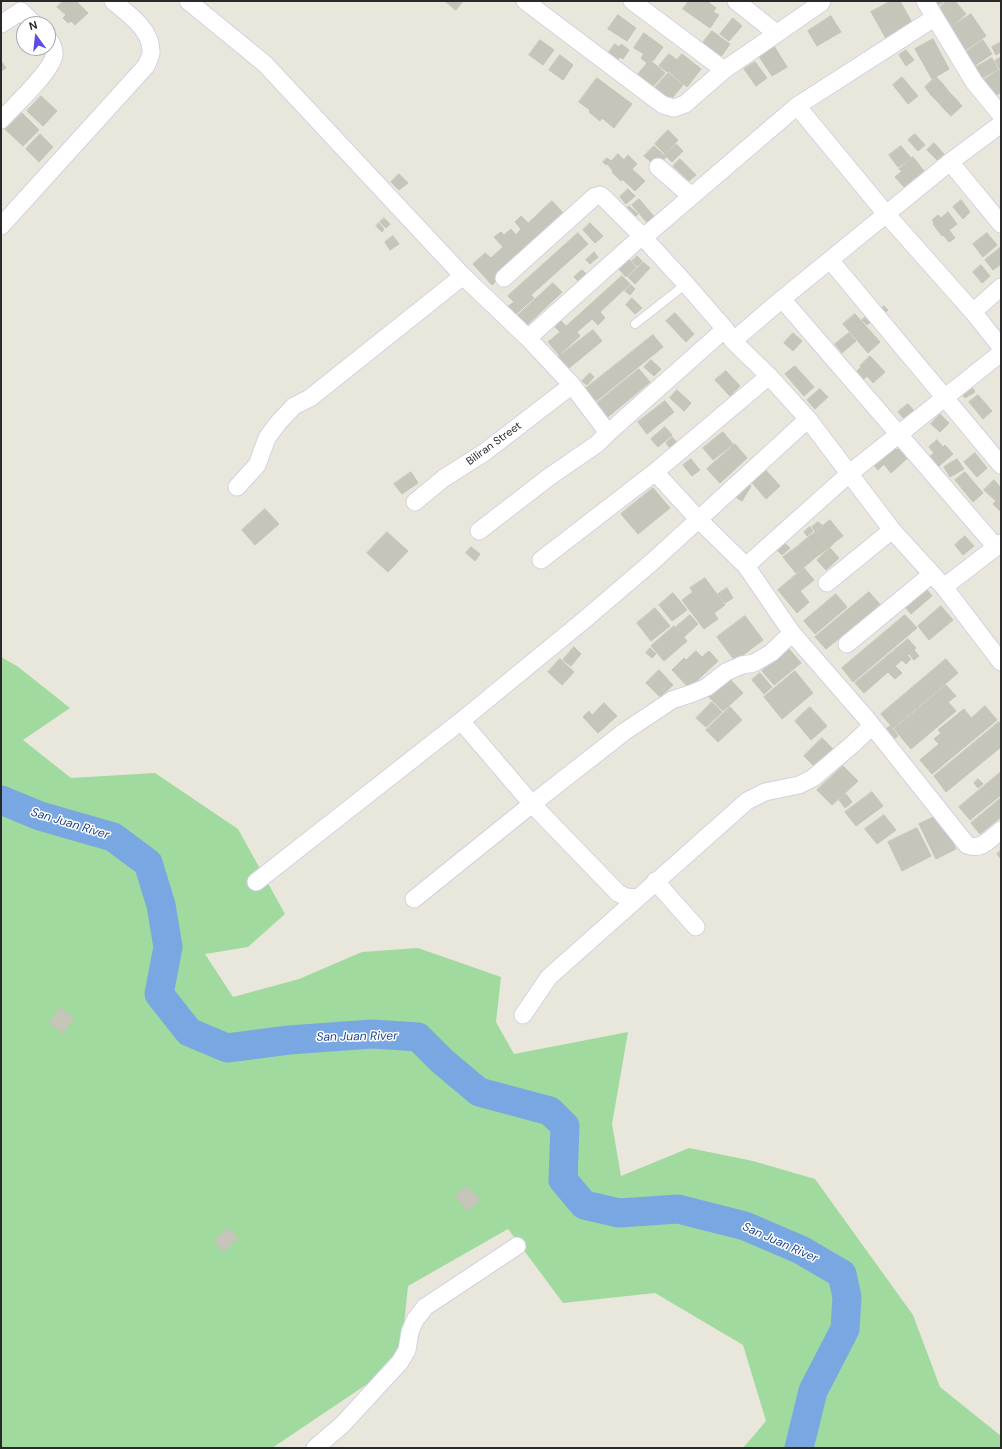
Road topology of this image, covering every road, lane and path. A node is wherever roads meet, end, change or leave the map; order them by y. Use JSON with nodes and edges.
{"nodes":[{"id":1,"x":113,"y":1,"type":"edge"},
{"id":2,"x":188,"y":1,"type":"edge"},
{"id":3,"x":525,"y":1,"type":"edge"},
{"id":4,"x":632,"y":1,"type":"edge"},
{"id":5,"x":736,"y":1,"type":"edge"},
{"id":6,"x":822,"y":1,"type":"edge"},
{"id":7,"x":925,"y":1,"type":"edge"},
{"id":8,"x":26,"y":6,"type":"edge"},
{"id":9,"x":30,"y":16,"type":"edge"},
{"id":10,"x":934,"y":18,"type":"junction"},
{"id":11,"x":1,"y":24,"type":"edge"},
{"id":12,"x":776,"y":33,"type":"junction"},
{"id":13,"x":54,"y":56,"type":"edge"},
{"id":14,"x":724,"y":70,"type":"junction"},
{"id":15,"x":797,"y":106,"type":"junction"},
{"id":16,"x":1001,"y":115,"type":"edge"},
{"id":17,"x":1,"y":120,"type":"edge"},
{"id":18,"x":1001,"y":124,"type":"edge"},
{"id":19,"x":950,"y":162,"type":"junction"},
{"id":20,"x":658,"y":167,"type":"dead end"},
{"id":21,"x":691,"y":196,"type":"junction"},
{"id":22,"x":887,"y":215,"type":"junction"},
{"id":23,"x":1001,"y":224,"type":"edge"},
{"id":24,"x":1,"y":226,"type":"edge"},
{"id":25,"x":642,"y":236,"type":"junction"},
{"id":26,"x":830,"y":260,"type":"junction"},
{"id":27,"x":463,"y":276,"type":"junction"},
{"id":28,"x":504,"y":278,"type":"dead end"},
{"id":29,"x":686,"y":284,"type":"junction"},
{"id":30,"x":1001,"y":287,"type":"edge"},
{"id":31,"x":782,"y":299,"type":"junction"},
{"id":32,"x":973,"y":312,"type":"junction"},
{"id":33,"x":635,"y":324,"type":"dead end"},
{"id":34,"x":729,"y":335,"type":"junction"},
{"id":35,"x":528,"y":338,"type":"junction"},
{"id":36,"x":1001,"y":347,"type":"edge"},
{"id":37,"x":1001,"y":352,"type":"edge"},
{"id":38,"x":769,"y":376,"type":"junction"},
{"id":39,"x":572,"y":385,"type":"junction"},
{"id":40,"x":945,"y":397,"type":"junction"},
{"id":41,"x":808,"y":419,"type":"junction"},
{"id":42,"x":608,"y":433,"type":"junction"},
{"id":43,"x":899,"y":435,"type":"junction"},
{"id":44,"x":1001,"y":466,"type":"edge"},
{"id":45,"x":655,"y":472,"type":"junction"},
{"id":46,"x":850,"y":473,"type":"junction"},
{"id":47,"x":238,"y":487,"type":"dead end"},
{"id":48,"x":415,"y":502,"type":"dead end"},
{"id":49,"x":699,"y":520,"type":"junction"},
{"id":50,"x":892,"y":530,"type":"junction"},
{"id":51,"x":479,"y":531,"type":"dead end"},
{"id":52,"x":999,"y":545,"type":"edge"},
{"id":53,"x":541,"y":560,"type":"dead end"},
{"id":54,"x":746,"y":566,"type":"junction"},
{"id":55,"x":932,"y":574,"type":"junction"},
{"id":56,"x":827,"y":583,"type":"dead end"},
{"id":57,"x":944,"y":587,"type":"junction"},
{"id":58,"x":792,"y":633,"type":"junction"},
{"id":59,"x":847,"y":644,"type":"dead end"},
{"id":60,"x":1001,"y":662,"type":"edge"},
{"id":61,"x":461,"y":721,"type":"junction"},
{"id":62,"x":872,"y":726,"type":"junction"},
{"id":63,"x":532,"y":804,"type":"junction"},
{"id":64,"x":1001,"y":830,"type":"edge"},
{"id":65,"x":655,"y":881,"type":"junction"},
{"id":66,"x":256,"y":882,"type":"dead end"},
{"id":67,"x":637,"y":898,"type":"junction"},
{"id":68,"x":414,"y":899,"type":"dead end"},
{"id":69,"x":696,"y":927,"type":"dead end"},
{"id":70,"x":523,"y":1015,"type":"dead end"},
{"id":71,"x":517,"y":1246,"type":"dead end"},
{"id":72,"x":314,"y":1448,"type":"edge"}],
"edges":[{"from":1,"to":24,"type":"street"},
{"from":2,"to":27,"type":"street"},
{"from":3,"to":14,"type":"street"},
{"from":4,"to":14,"type":"street"},
{"from":5,"to":12,"type":"street"},
{"from":6,"to":12,"type":"street"},
{"from":7,"to":10,"type":"street"},
{"from":8,"to":9,"type":"street"},
{"from":8,"to":11,"type":"street"},
{"from":10,"to":15,"type":"street"},
{"from":10,"to":16,"type":"street"},
{"from":12,"to":14,"type":"street"},
{"from":13,"to":17,"type":"street"},
{"from":15,"to":21,"type":"street"},
{"from":15,"to":22,"type":"street"},
{"from":18,"to":19,"type":"street"},
{"from":19,"to":22,"type":"street"},
{"from":19,"to":23,"type":"street"},
{"from":20,"to":21,"type":"street"},
{"from":21,"to":25,"type":"street"},
{"from":22,"to":26,"type":"street"},
{"from":22,"to":32,"type":"street"},
{"from":25,"to":28,"type":"street"},
{"from":25,"to":29,"type":"street"},
{"from":25,"to":35,"type":"street"},
{"from":26,"to":31,"type":"street"},
{"from":26,"to":40,"type":"street"},
{"from":27,"to":35,"type":"street"},
{"from":27,"to":47,"type":"street"},
{"from":29,"to":33,"type":"lane"},
{"from":29,"to":34,"type":"street"},
{"from":30,"to":32,"type":"street"},
{"from":31,"to":34,"type":"street"},
{"from":31,"to":43,"type":"street"},
{"from":32,"to":36,"type":"street"},
{"from":34,"to":38,"type":"street"},
{"from":34,"to":42,"type":"street"},
{"from":35,"to":39,"type":"street"},
{"from":37,"to":40,"type":"street"},
{"from":38,"to":41,"type":"street"},
{"from":38,"to":45,"type":"street"},
{"from":39,"to":42,"type":"street"},
{"from":39,"to":48,"type":"street","name":"Biliran Street"},
{"from":40,"to":43,"type":"street"},
{"from":40,"to":44,"type":"street"},
{"from":41,"to":46,"type":"street"},
{"from":41,"to":49,"type":"street"},
{"from":42,"to":51,"type":"street"},
{"from":43,"to":46,"type":"street"},
{"from":43,"to":52,"type":"street"},
{"from":45,"to":49,"type":"street"},
{"from":45,"to":53,"type":"street"},
{"from":46,"to":50,"type":"street"},
{"from":46,"to":54,"type":"street"},
{"from":49,"to":54,"type":"street"},
{"from":49,"to":61,"type":"street"},
{"from":50,"to":55,"type":"street"},
{"from":50,"to":56,"type":"street"},
{"from":52,"to":57,"type":"street"},
{"from":54,"to":58,"type":"street"},
{"from":55,"to":57,"type":"street"},
{"from":55,"to":59,"type":"street"},
{"from":57,"to":60,"type":"street"},
{"from":58,"to":62,"type":"street"},
{"from":58,"to":63,"type":"street"},
{"from":61,"to":63,"type":"street"},
{"from":61,"to":66,"type":"street"},
{"from":62,"to":64,"type":"street"},
{"from":62,"to":65,"type":"street"},
{"from":63,"to":67,"type":"street"},
{"from":63,"to":68,"type":"street"},
{"from":65,"to":67,"type":"street"},
{"from":65,"to":69,"type":"street"},
{"from":67,"to":70,"type":"street"},
{"from":71,"to":72,"type":"street"}]}
